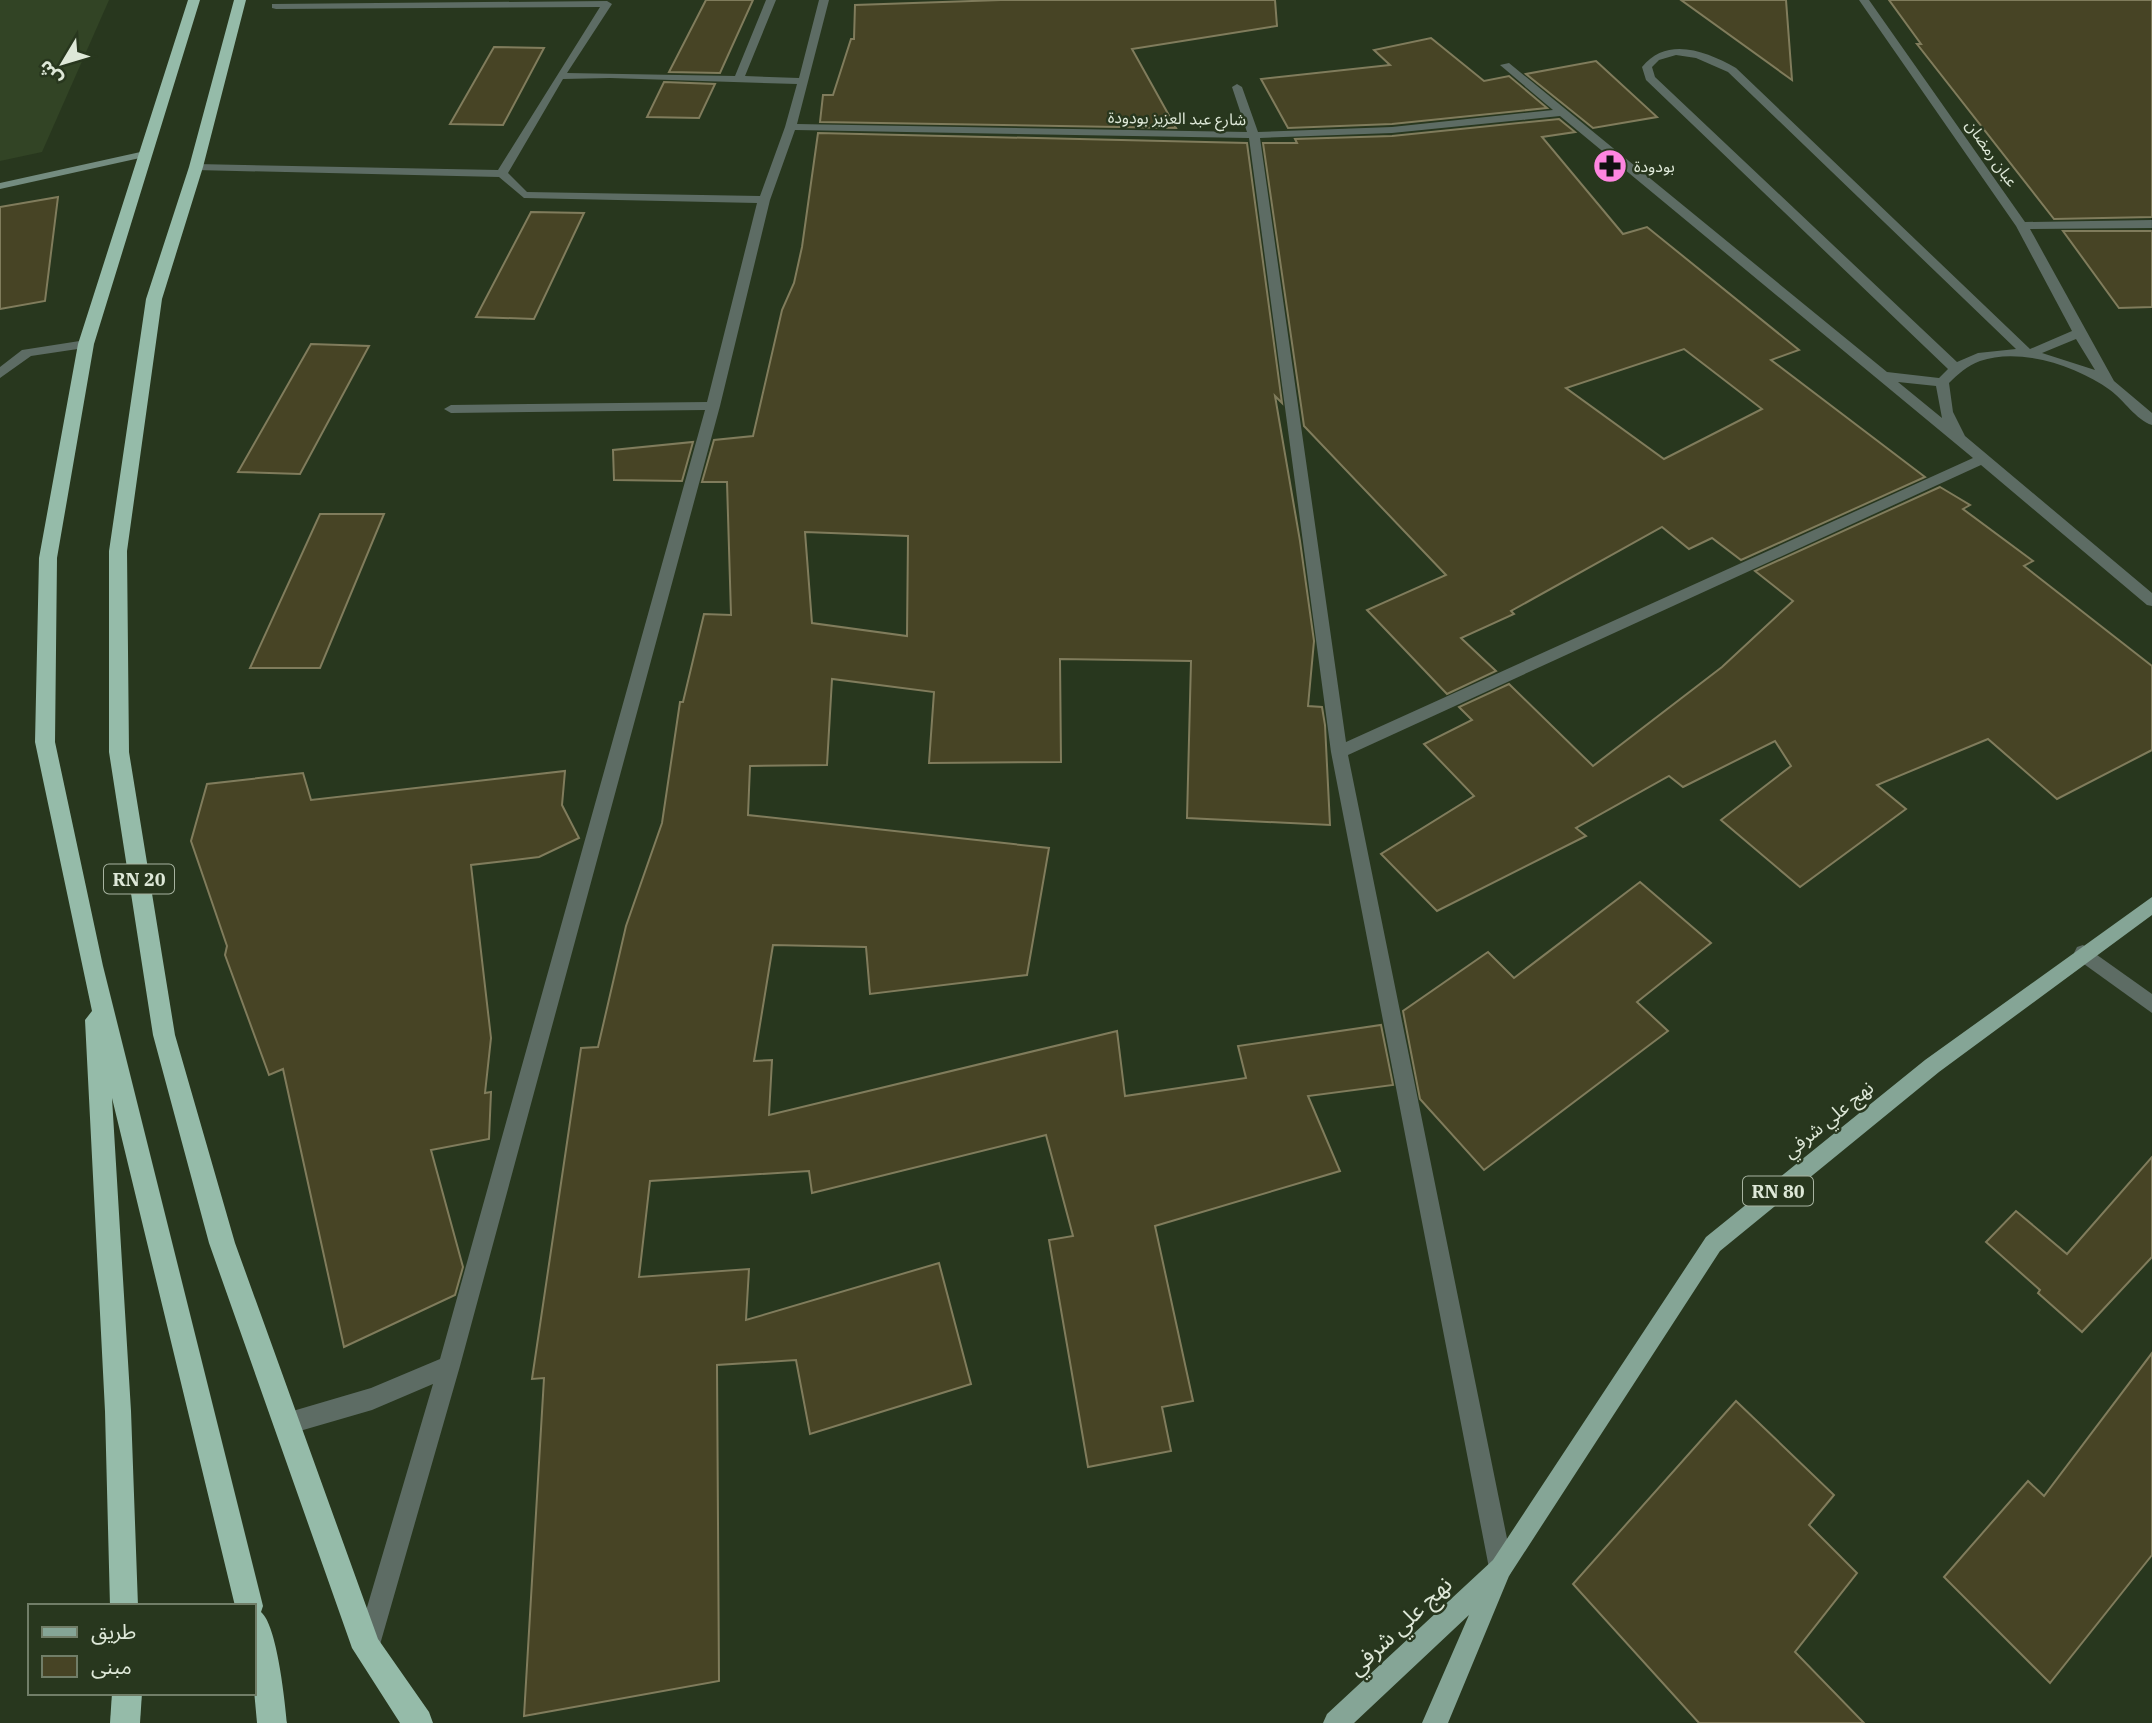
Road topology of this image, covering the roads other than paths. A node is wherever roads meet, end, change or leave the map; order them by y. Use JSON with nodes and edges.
{"nodes":[{"id":1,"x":194,"y":0,"type":"edge"},
{"id":2,"x":240,"y":0,"type":"edge"},
{"id":3,"x":771,"y":0,"type":"edge"},
{"id":4,"x":824,"y":0,"type":"edge"},
{"id":5,"x":1864,"y":0,"type":"edge"},
{"id":6,"x":567,"y":2,"type":"edge"},
{"id":7,"x":276,"y":6,"type":"dead end"},
{"id":8,"x":1505,"y":65,"type":"dead end"},
{"id":9,"x":559,"y":76,"type":"junction"},
{"id":10,"x":739,"y":79,"type":"junction"},
{"id":11,"x":803,"y":81,"type":"junction"},
{"id":12,"x":1237,"y":87,"type":"dead end"},
{"id":13,"x":1562,"y":112,"type":"junction"},
{"id":14,"x":791,"y":127,"type":"junction"},
{"id":15,"x":1254,"y":135,"type":"junction"},
{"id":16,"x":145,"y":154,"type":"junction"},
{"id":17,"x":196,"y":167,"type":"junction"},
{"id":18,"x":502,"y":174,"type":"junction"},
{"id":19,"x":0,"y":186,"type":"edge"},
{"id":20,"x":764,"y":200,"type":"junction"},
{"id":21,"x":2152,"y":224,"type":"edge"},
{"id":22,"x":2022,"y":226,"type":"junction"},
{"id":23,"x":2079,"y":333,"type":"junction"},
{"id":24,"x":86,"y":344,"type":"junction"},
{"id":25,"x":2028,"y":354,"type":"junction"},
{"id":26,"x":1954,"y":367,"type":"junction"},
{"id":27,"x":0,"y":374,"type":"edge"},
{"id":28,"x":1883,"y":376,"type":"junction"},
{"id":29,"x":1942,"y":382,"type":"junction"},
{"id":30,"x":2109,"y":383,"type":"junction"},
{"id":31,"x":713,"y":406,"type":"junction"},
{"id":32,"x":451,"y":409,"type":"dead end"},
{"id":33,"x":2152,"y":421,"type":"edge"},
{"id":34,"x":1959,"y":439,"type":"junction"},
{"id":35,"x":1981,"y":460,"type":"junction"},
{"id":36,"x":2152,"y":601,"type":"edge"},
{"id":37,"x":1339,"y":752,"type":"junction"},
{"id":38,"x":2152,"y":905,"type":"edge"},
{"id":39,"x":2083,"y":953,"type":"junction"},
{"id":40,"x":92,"y":966,"type":"junction"},
{"id":41,"x":2152,"y":1005,"type":"edge"},
{"id":42,"x":449,"y":1366,"type":"junction"},
{"id":43,"x":286,"y":1424,"type":"junction"},
{"id":44,"x":1501,"y":1568,"type":"junction"},
{"id":45,"x":124,"y":1604,"type":"edge"},
{"id":46,"x":248,"y":1604,"type":"edge"},
{"id":47,"x":256,"y":1632,"type":"edge"},
{"id":48,"x":367,"y":1648,"type":"junction"},
{"id":49,"x":127,"y":1695,"type":"edge"},
{"id":50,"x":125,"y":1723,"type":"edge"},
{"id":51,"x":272,"y":1723,"type":"edge"},
{"id":52,"x":418,"y":1723,"type":"edge"},
{"id":53,"x":1336,"y":1723,"type":"edge"},
{"id":54,"x":1435,"y":1723,"type":"edge"}],
"edges":[{"from":1,"to":16,"type":"highway","number":"RN 20"},
{"from":2,"to":17,"type":"highway","number":"RN 20"},
{"from":3,"to":10,"type":"street"},
{"from":4,"to":11,"type":"street"},
{"from":5,"to":22,"type":"street","name":"عبان رمضان"},
{"from":6,"to":7,"type":"street"},
{"from":6,"to":9,"type":"street"},
{"from":8,"to":13,"type":"street"},
{"from":9,"to":10,"type":"street"},
{"from":9,"to":18,"type":"street"},
{"from":10,"to":11,"type":"street"},
{"from":11,"to":14,"type":"street"},
{"from":12,"to":15,"type":"street"},
{"from":13,"to":15,"type":"street","name":"شارع عبد العزيز بودودة"},
{"from":13,"to":28,"type":"street"},
{"from":14,"to":15,"type":"street","name":"شارع عبد العزيز بودودة"},
{"from":14,"to":20,"type":"street"},
{"from":15,"to":37,"type":"street"},
{"from":16,"to":19,"type":"street"},
{"from":16,"to":24,"type":"highway","number":"RN 20"},
{"from":17,"to":18,"type":"street"},
{"from":17,"to":43,"type":"highway","number":"RN 20"},
{"from":18,"to":20,"type":"street"},
{"from":20,"to":31,"type":"street"},
{"from":21,"to":22,"type":"street"},
{"from":22,"to":23,"type":"street","name":"عبان رمضان"},
{"from":23,"to":25,"type":"street"},
{"from":23,"to":30,"type":"street","name":"عبان رمضان"},
{"from":24,"to":27,"type":"street"},
{"from":24,"to":40,"type":"highway","number":"RN 20"},
{"from":25,"to":26,"type":"street"},
{"from":25,"to":26,"type":"street"},
{"from":25,"to":30,"type":"street"},
{"from":26,"to":29,"type":"street"},
{"from":28,"to":29,"type":"street"},
{"from":28,"to":34,"type":"street"},
{"from":29,"to":34,"type":"street"},
{"from":30,"to":33,"type":"street"},
{"from":31,"to":32,"type":"street"},
{"from":31,"to":42,"type":"street"},
{"from":34,"to":35,"type":"street"},
{"from":35,"to":36,"type":"street"},
{"from":35,"to":37,"type":"street"},
{"from":37,"to":44,"type":"street"},
{"from":38,"to":39,"type":"main road","name":"نهج علي شرفي","number":"RN 80"},
{"from":39,"to":41,"type":"street"},
{"from":39,"to":44,"type":"main road","name":"نهج علي شرفي","number":"RN 80"},
{"from":40,"to":45,"type":"highway"},
{"from":40,"to":46,"type":"highway","number":"RN 20"},
{"from":42,"to":43,"type":"street"},
{"from":42,"to":48,"type":"street"},
{"from":43,"to":48,"type":"highway","number":"RN 20"},
{"from":44,"to":53,"type":"main road","name":"نهج علي شرفي","number":"RN 80"},
{"from":44,"to":54,"type":"main road","name":"نهج علي شرفي","number":"RN 80"},
{"from":47,"to":51,"type":"highway"},
{"from":48,"to":52,"type":"highway","number":"RN 20"},
{"from":49,"to":50,"type":"highway"}]}
